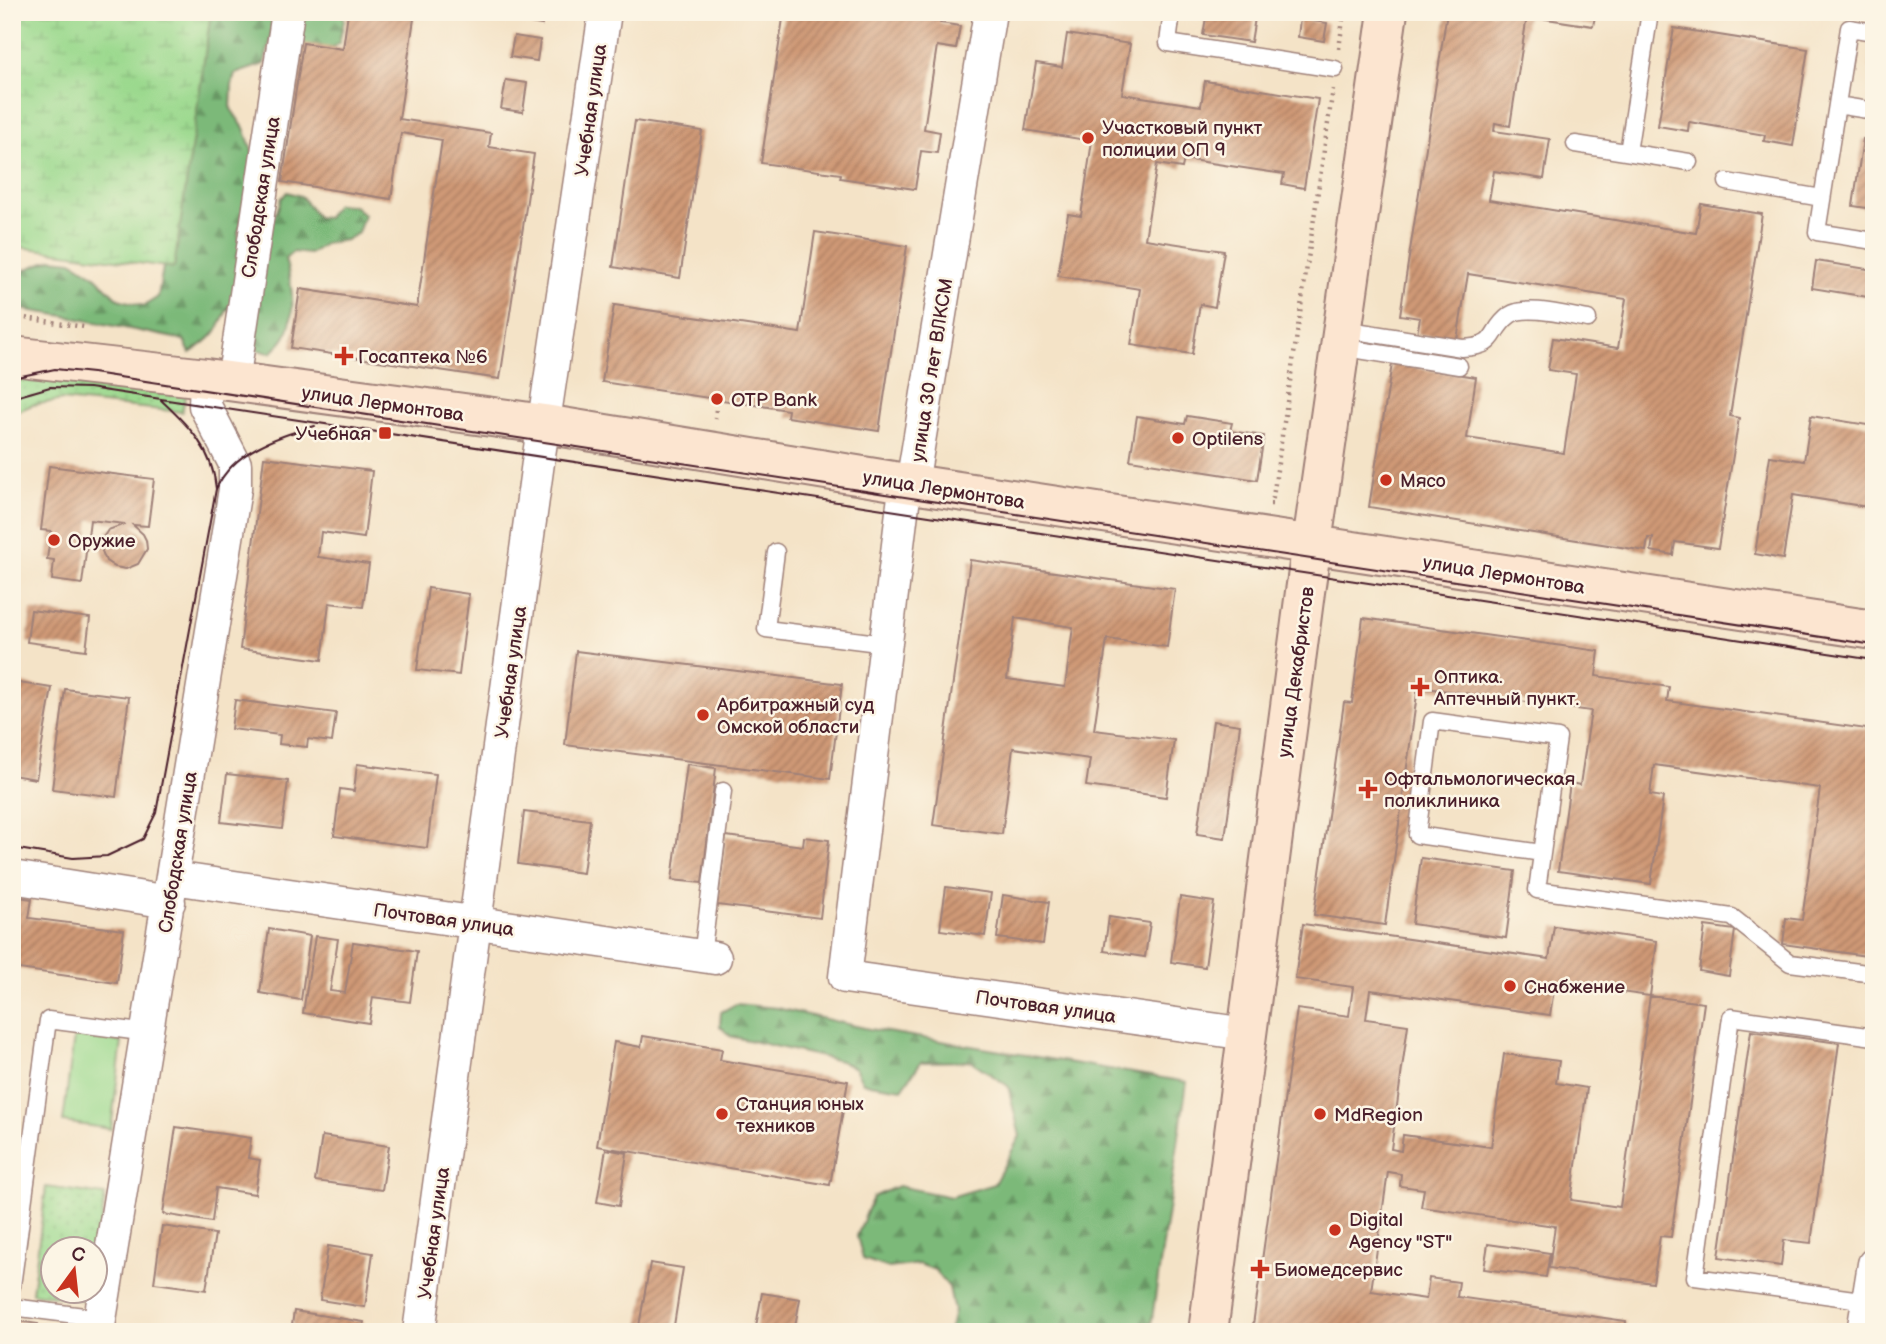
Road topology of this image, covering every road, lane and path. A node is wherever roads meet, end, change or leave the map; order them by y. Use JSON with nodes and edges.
{"nodes":[{"id":1,"x":288,"y":12,"type":"edge"},
{"id":2,"x":605,"y":12,"type":"edge"},
{"id":3,"x":990,"y":12,"type":"edge"},
{"id":4,"x":1172,"y":12,"type":"edge"},
{"id":5,"x":1344,"y":12,"type":"edge"},
{"id":6,"x":1388,"y":12,"type":"edge"},
{"id":7,"x":1650,"y":12,"type":"edge"},
{"id":8,"x":1874,"y":32,"type":"edge"},
{"id":9,"x":1335,"y":69,"type":"junction"},
{"id":10,"x":1837,"y":105,"type":"junction"},
{"id":11,"x":1874,"y":111,"type":"edge"},
{"id":12,"x":1575,"y":144,"type":"dead end"},
{"id":13,"x":1628,"y":152,"type":"junction"},
{"id":14,"x":1689,"y":162,"type":"dead end"},
{"id":15,"x":1727,"y":182,"type":"dead end"},
{"id":16,"x":1822,"y":198,"type":"junction"},
{"id":17,"x":1874,"y":241,"type":"edge"},
{"id":18,"x":1588,"y":319,"type":"dead end"},
{"id":19,"x":1341,"y":338,"type":"junction"},
{"id":20,"x":12,"y":356,"type":"edge"},
{"id":21,"x":1460,"y":366,"type":"dead end"},
{"id":22,"x":220,"y":380,"type":"junction"},
{"id":23,"x":717,"y":399,"type":"dead end"},
{"id":24,"x":715,"y":419,"type":"dead end"},
{"id":25,"x":544,"y":424,"type":"junction"},
{"id":26,"x":912,"y":484,"type":"junction"},
{"id":27,"x":1272,"y":504,"type":"dead end"},
{"id":28,"x":1312,"y":546,"type":"junction"},
{"id":29,"x":776,"y":552,"type":"dead end"},
{"id":30,"x":1874,"y":630,"type":"edge"},
{"id":31,"x":886,"y":644,"type":"junction"},
{"id":32,"x":723,"y":791,"type":"dead end"},
{"id":33,"x":1542,"y":853,"type":"junction"},
{"id":34,"x":12,"y":877,"type":"edge"},
{"id":35,"x":171,"y":890,"type":"junction"},
{"id":36,"x":475,"y":924,"type":"junction"},
{"id":37,"x":708,"y":957,"type":"joint"},
{"id":38,"x":1874,"y":974,"type":"edge"},
{"id":39,"x":845,"y":977,"type":"joint"},
{"id":40,"x":148,"y":1033,"type":"junction"},
{"id":41,"x":1247,"y":1034,"type":"junction"},
{"id":42,"x":1874,"y":1037,"type":"edge"},
{"id":43,"x":1874,"y":1264,"type":"edge"},
{"id":44,"x":12,"y":1286,"type":"edge"},
{"id":45,"x":1868,"y":1301,"type":"junction"},
{"id":46,"x":12,"y":1307,"type":"edge"},
{"id":47,"x":99,"y":1325,"type":"edge"},
{"id":48,"x":419,"y":1332,"type":"edge"},
{"id":49,"x":1209,"y":1332,"type":"edge"},
{"id":50,"x":1863,"y":1332,"type":"edge"}],
"edges":[{"from":1,"to":22,"type":"street","name":"Слободская улица"},
{"from":2,"to":25,"type":"street","name":"Учебная улица"},
{"from":3,"to":26,"type":"street","name":"улица 30 лет ВЛКСМ"},
{"from":4,"to":9,"type":"lane"},
{"from":5,"to":9,"type":"path"},
{"from":6,"to":19,"type":"main road","name":"улица Декабристов"},
{"from":7,"to":13,"type":"lane"},
{"from":8,"to":10,"type":"lane"},
{"from":9,"to":27,"type":"path"},
{"from":10,"to":11,"type":"lane"},
{"from":10,"to":16,"type":"lane"},
{"from":12,"to":13,"type":"lane"},
{"from":13,"to":14,"type":"lane"},
{"from":15,"to":16,"type":"lane"},
{"from":16,"to":17,"type":"lane"},
{"from":18,"to":19,"type":"lane"},
{"from":19,"to":21,"type":"lane"},
{"from":19,"to":28,"type":"main road","name":"улица Декабристов"},
{"from":20,"to":22,"type":"main road","name":"улица Лермонтова"},
{"from":22,"to":25,"type":"main road","name":"улица Лермонтова"},
{"from":22,"to":35,"type":"street","name":"Слободская улица"},
{"from":23,"to":24,"type":"path"},
{"from":25,"to":26,"type":"main road","name":"улица Лермонтова"},
{"from":25,"to":36,"type":"street","name":"Учебная улица"},
{"from":26,"to":28,"type":"main road","name":"улица Лермонтова"},
{"from":26,"to":31,"type":"street","name":"улица 30 лет ВЛКСМ"},
{"from":28,"to":30,"type":"main road","name":"улица Лермонтова"},
{"from":28,"to":41,"type":"main road","name":"улица Декабристов"},
{"from":29,"to":31,"type":"lane"},
{"from":31,"to":39,"type":"street","name":"улица 30 лет ВЛКСМ"},
{"from":32,"to":37,"type":"lane"},
{"from":33,"to":33,"type":"lane"},
{"from":33,"to":38,"type":"lane"},
{"from":34,"to":35,"type":"street","name":"Почтовая улица"},
{"from":35,"to":36,"type":"street","name":"Почтовая улица"},
{"from":35,"to":40,"type":"street","name":"Слободская улица"},
{"from":36,"to":37,"type":"street","name":"Почтовая улица"},
{"from":36,"to":48,"type":"street","name":"Учебная улица"},
{"from":39,"to":41,"type":"street","name":"Почтовая улица"},
{"from":40,"to":44,"type":"lane"},
{"from":40,"to":47,"type":"street","name":"Слободская улица"},
{"from":41,"to":49,"type":"main road","name":"улица Декабристов"},
{"from":42,"to":45,"type":"lane"},
{"from":43,"to":45,"type":"street"},
{"from":45,"to":50,"type":"street"},
{"from":46,"to":47,"type":"lane"}]}
